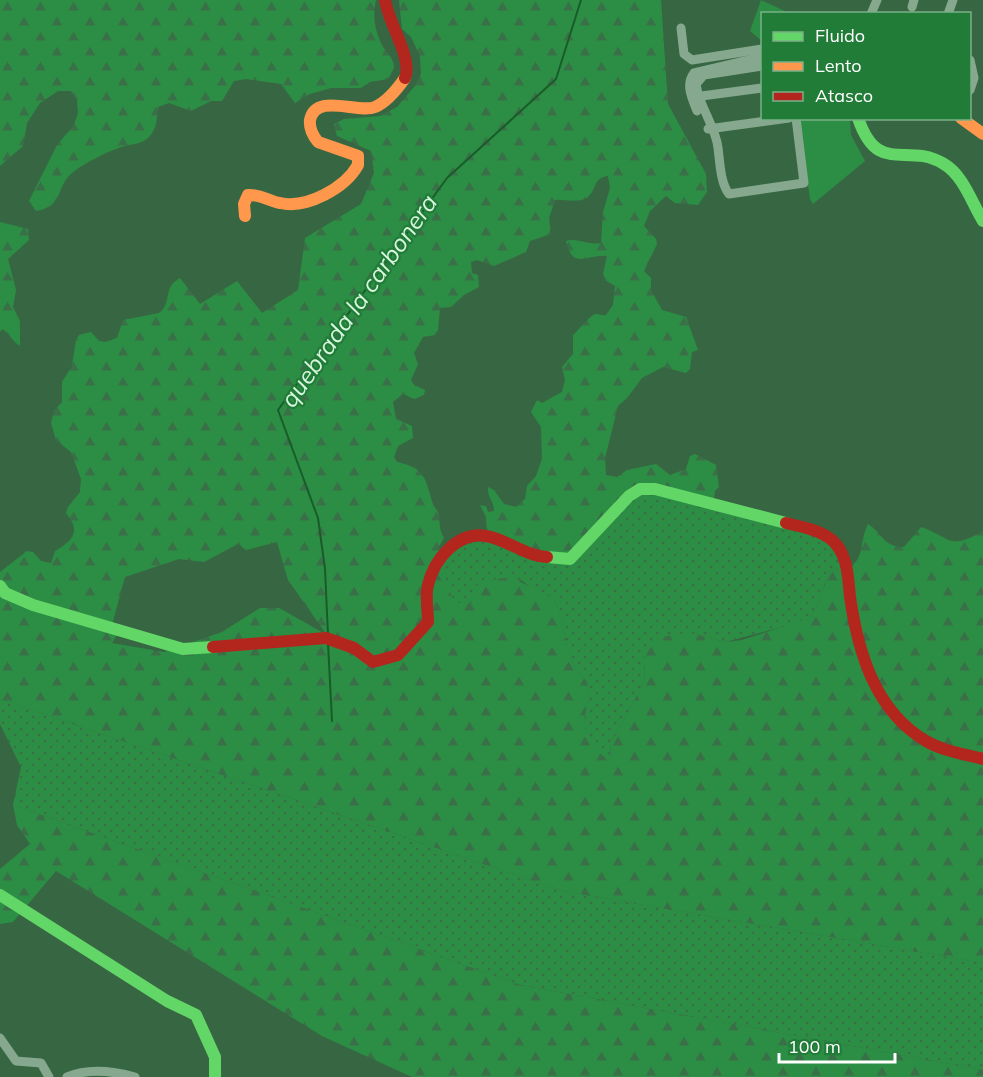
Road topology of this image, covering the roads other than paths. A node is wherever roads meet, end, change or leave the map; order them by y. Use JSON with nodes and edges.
{"nodes":[{"id":1,"x":385,"y":0,"type":"edge"},
{"id":2,"x":681,"y":28,"type":"dead end"},
{"id":3,"x":761,"y":49,"type":"edge"},
{"id":4,"x":761,"y":57,"type":"edge"},
{"id":5,"x":742,"y":66,"type":"junction"},
{"id":6,"x":761,"y":66,"type":"edge"},
{"id":7,"x":971,"y":67,"type":"edge"},
{"id":8,"x":971,"y":85,"type":"edge"},
{"id":9,"x":761,"y":88,"type":"edge"},
{"id":10,"x":695,"y":97,"type":"junction"},
{"id":11,"x":774,"y":120,"type":"edge"},
{"id":12,"x":796,"y":120,"type":"edge"},
{"id":13,"x":859,"y":120,"type":"edge"},
{"id":14,"x":964,"y":120,"type":"edge"},
{"id":15,"x":708,"y":129,"type":"junction"},
{"id":16,"x":983,"y":134,"type":"edge"},
{"id":17,"x":245,"y":216,"type":"dead end"},
{"id":18,"x":983,"y":221,"type":"edge"},
{"id":19,"x":0,"y":586,"type":"edge"},
{"id":20,"x":983,"y":759,"type":"edge"},
{"id":21,"x":0,"y":895,"type":"edge"},
{"id":22,"x":0,"y":1038,"type":"edge"},
{"id":23,"x":49,"y":1077,"type":"edge"},
{"id":24,"x":67,"y":1077,"type":"edge"},
{"id":25,"x":135,"y":1077,"type":"edge"},
{"id":26,"x":215,"y":1077,"type":"edge"}],
"edges":[{"from":1,"to":17,"type":"street"},
{"from":2,"to":3,"type":"street"},
{"from":4,"to":5,"type":"street"},
{"from":5,"to":6,"type":"street"},
{"from":5,"to":10,"type":"street"},
{"from":7,"to":8,"type":"street"},
{"from":9,"to":10,"type":"street"},
{"from":10,"to":15,"type":"street"},
{"from":11,"to":15,"type":"street"},
{"from":12,"to":15,"type":"street"},
{"from":13,"to":18,"type":"street"},
{"from":14,"to":16,"type":"street"},
{"from":19,"to":20,"type":"street"},
{"from":21,"to":26,"type":"street"},
{"from":22,"to":23,"type":"street"},
{"from":24,"to":25,"type":"street"}]}
